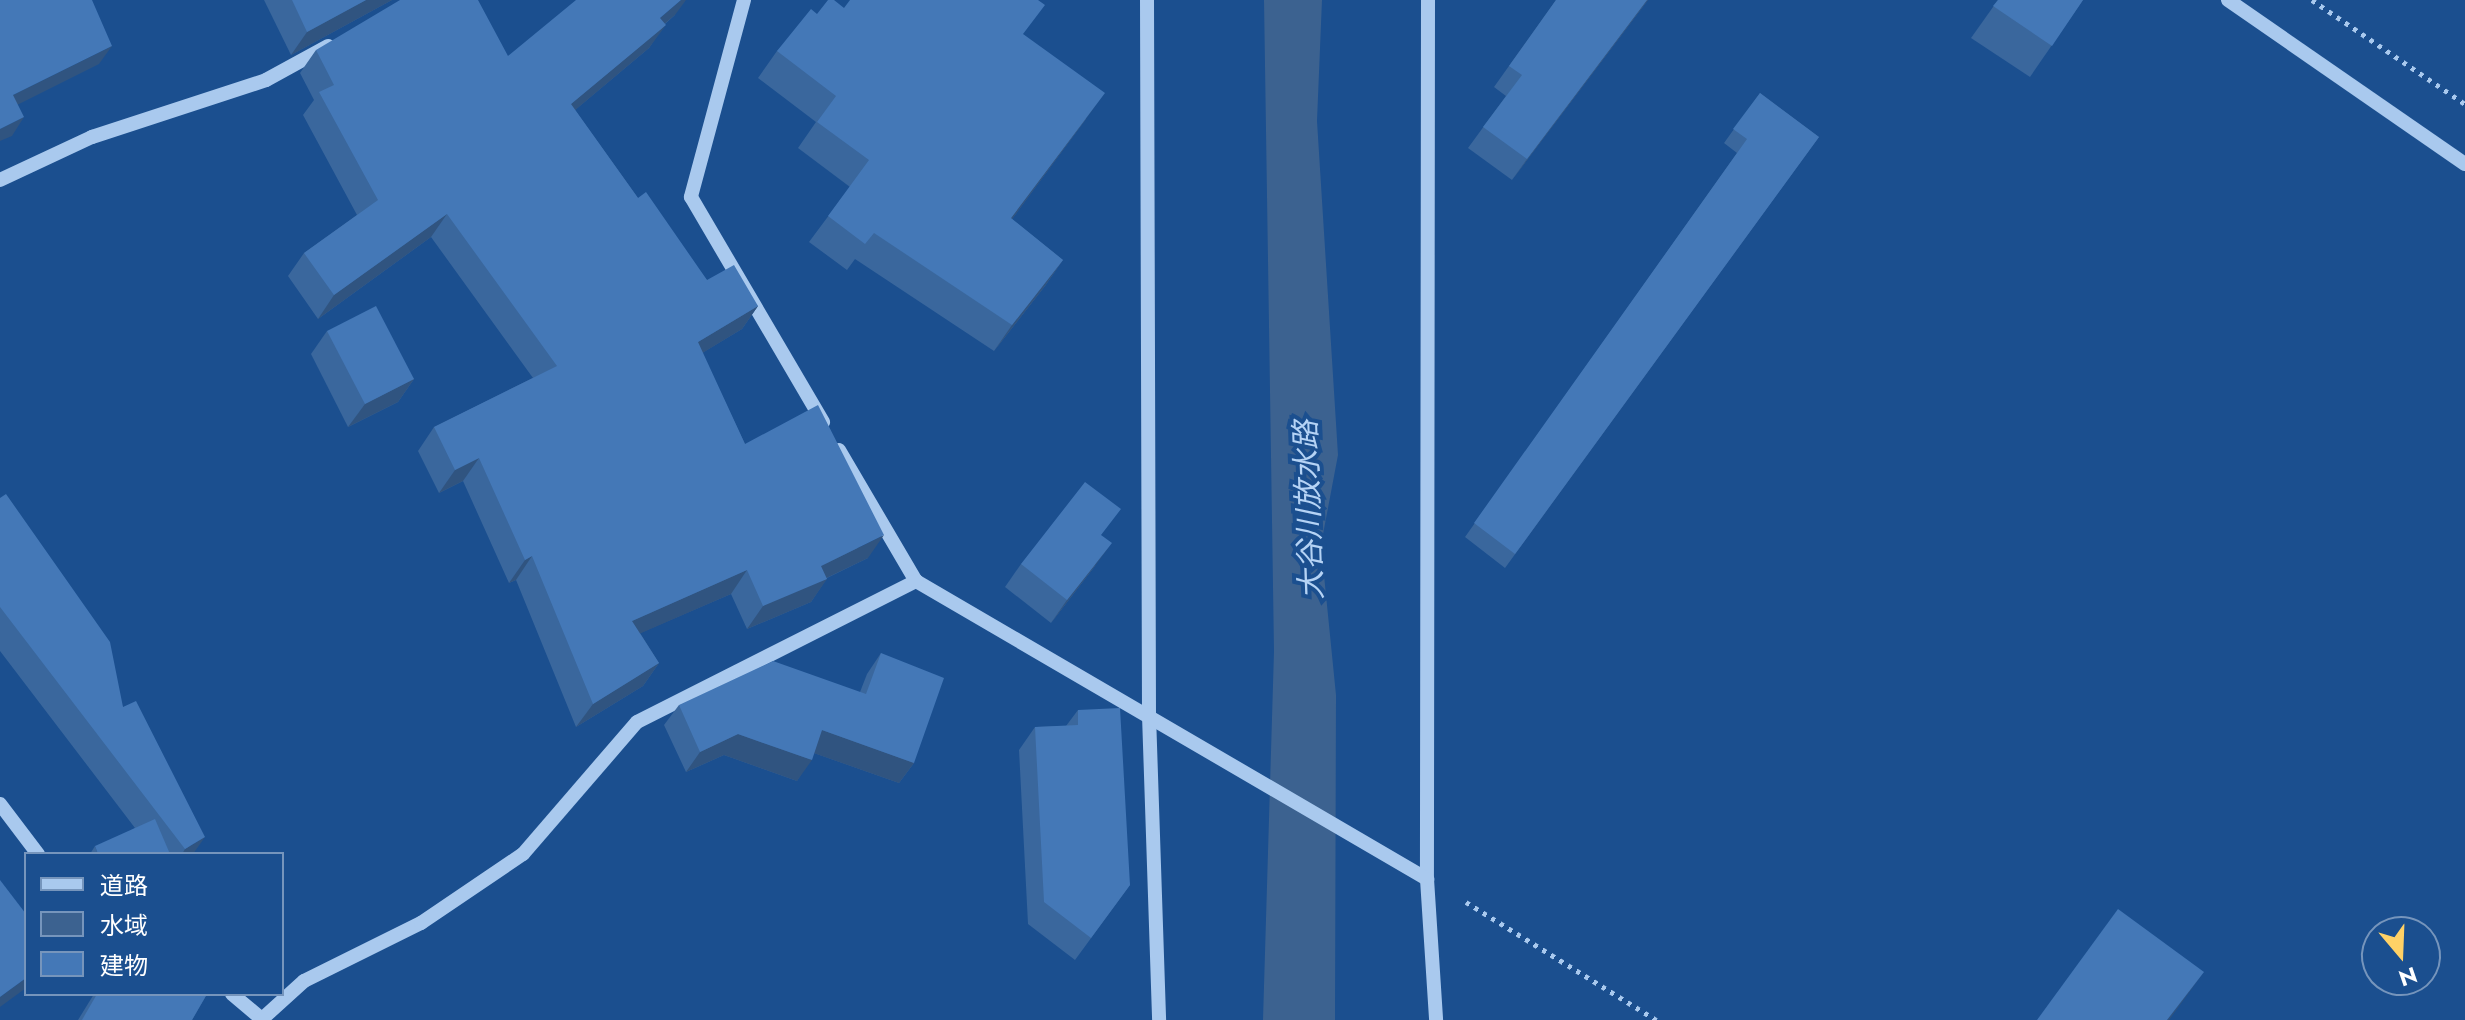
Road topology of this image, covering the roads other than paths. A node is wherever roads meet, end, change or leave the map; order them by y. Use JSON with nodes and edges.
{"nodes":[{"id":1,"x":744,"y":0,"type":"edge"},
{"id":2,"x":1147,"y":0,"type":"edge"},
{"id":3,"x":1428,"y":0,"type":"edge"},
{"id":4,"x":2228,"y":0,"type":"edge"},
{"id":5,"x":346,"y":36,"type":"edge"},
{"id":6,"x":2465,"y":164,"type":"edge"},
{"id":7,"x":0,"y":180,"type":"edge"},
{"id":8,"x":916,"y":581,"type":"junction"},
{"id":9,"x":1149,"y":715,"type":"junction"},
{"id":10,"x":0,"y":804,"type":"edge"},
{"id":11,"x":36,"y":852,"type":"edge"},
{"id":12,"x":1427,"y":879,"type":"junction"},
{"id":13,"x":234,"y":996,"type":"edge"},
{"id":14,"x":262,"y":1019,"type":"edge"},
{"id":15,"x":1159,"y":1020,"type":"edge"},
{"id":16,"x":1436,"y":1020,"type":"edge"}],
"edges":[{"from":1,"to":8,"type":"street"},
{"from":2,"to":9,"type":"street"},
{"from":3,"to":12,"type":"street"},
{"from":4,"to":6,"type":"street"},
{"from":5,"to":7,"type":"street"},
{"from":8,"to":9,"type":"street"},
{"from":8,"to":14,"type":"street"},
{"from":9,"to":12,"type":"street"},
{"from":9,"to":15,"type":"street"},
{"from":10,"to":11,"type":"street"},
{"from":12,"to":16,"type":"street"},
{"from":13,"to":14,"type":"street"}]}
